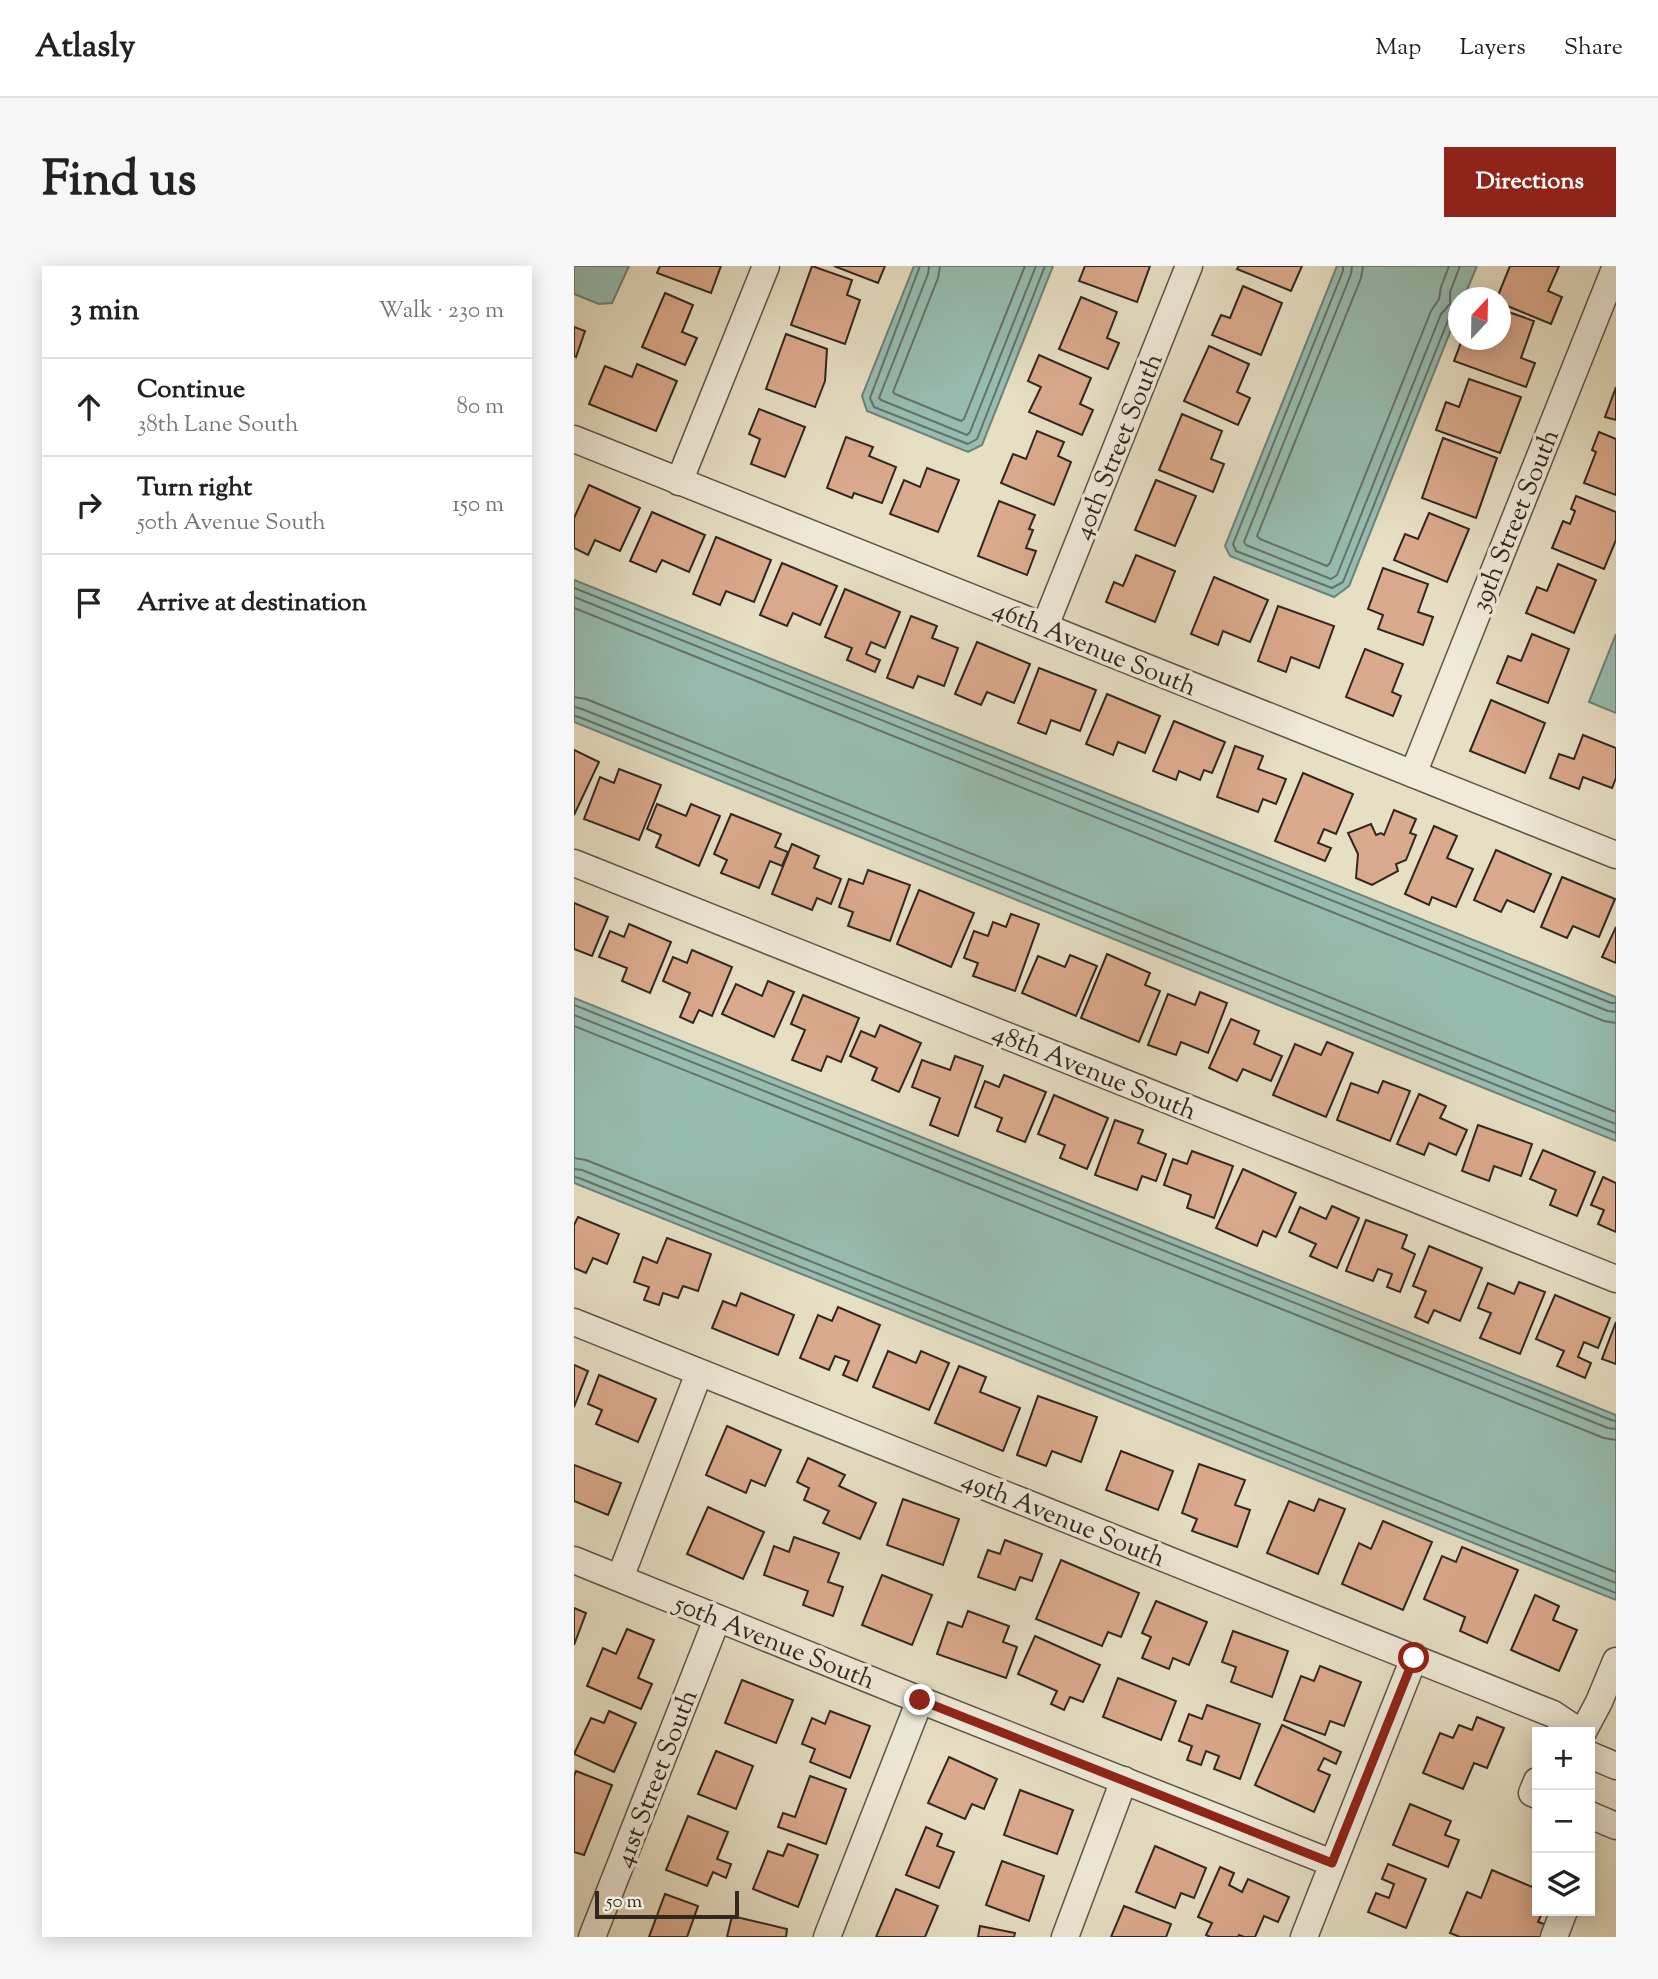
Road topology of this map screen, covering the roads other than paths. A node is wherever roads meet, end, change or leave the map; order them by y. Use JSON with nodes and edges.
{"nodes":[{"id":1,"x":766,"y":266,"type":"edge"},
{"id":2,"x":1189,"y":266,"type":"edge"},
{"id":3,"x":1616,"y":266,"type":"edge"},
{"id":4,"x":574,"y":439,"type":"edge"},
{"id":5,"x":679,"y":482,"type":"junction"},
{"id":6,"x":1045,"y":626,"type":"junction"},
{"id":7,"x":1413,"y":774,"type":"junction"},
{"id":8,"x":1616,"y":855,"type":"edge"},
{"id":9,"x":574,"y":863,"type":"edge"},
{"id":10,"x":1616,"y":1279,"type":"edge"},
{"id":11,"x":574,"y":1322,"type":"edge"},
{"id":12,"x":699,"y":1373,"type":"junction"},
{"id":13,"x":574,"y":1560,"type":"edge"},
{"id":14,"x":621,"y":1578,"type":"junction"},
{"id":15,"x":717,"y":1619,"type":"junction"},
{"id":16,"x":1414,"y":1658,"type":"junction"},
{"id":17,"x":1616,"y":1661,"type":"edge"},
{"id":18,"x":920,"y":1700,"type":"junction"},
{"id":19,"x":1573,"y":1727,"type":"edge"},
{"id":20,"x":1584,"y":1727,"type":"edge"},
{"id":21,"x":1595,"y":1757,"type":"edge"},
{"id":22,"x":1616,"y":1766,"type":"edge"},
{"id":23,"x":1124,"y":1780,"type":"junction"},
{"id":24,"x":1595,"y":1817,"type":"edge"},
{"id":25,"x":1616,"y":1826,"type":"edge"},
{"id":26,"x":1332,"y":1863,"type":"junction"},
{"id":27,"x":1562,"y":1916,"type":"edge"},
{"id":28,"x":592,"y":1937,"type":"edge"},
{"id":29,"x":827,"y":1937,"type":"edge"},
{"id":30,"x":1065,"y":1937,"type":"edge"},
{"id":31,"x":1304,"y":1937,"type":"edge"},
{"id":32,"x":1554,"y":1937,"type":"edge"}],
"edges":[{"from":1,"to":5,"type":"street"},
{"from":2,"to":6,"type":"street","name":"40th Street South"},
{"from":3,"to":7,"type":"street","name":"39th Street South"},
{"from":4,"to":5,"type":"street","name":"46th Avenue South"},
{"from":5,"to":6,"type":"street","name":"46th Avenue South"},
{"from":6,"to":7,"type":"street","name":"46th Avenue South"},
{"from":7,"to":8,"type":"street","name":"46th Avenue South"},
{"from":9,"to":10,"type":"street","name":"48th Avenue South"},
{"from":11,"to":12,"type":"street","name":"49th Avenue South"},
{"from":12,"to":14,"type":"street"},
{"from":12,"to":16,"type":"street","name":"49th Avenue South"},
{"from":13,"to":14,"type":"street","name":"50th Avenue South"},
{"from":14,"to":15,"type":"street","name":"50th Avenue South"},
{"from":15,"to":18,"type":"street","name":"50th Avenue South"},
{"from":15,"to":28,"type":"street","name":"41st Street South"},
{"from":16,"to":19,"type":"street","name":"49th Avenue South"},
{"from":16,"to":26,"type":"street"},
{"from":17,"to":20,"type":"street"},
{"from":18,"to":23,"type":"street","name":"50th Avenue South"},
{"from":18,"to":29,"type":"street"},
{"from":21,"to":22,"type":"street"},
{"from":23,"to":26,"type":"street","name":"50th Avenue South"},
{"from":23,"to":30,"type":"street"},
{"from":24,"to":25,"type":"street"},
{"from":26,"to":31,"type":"street"},
{"from":27,"to":32,"type":"street"}]}
